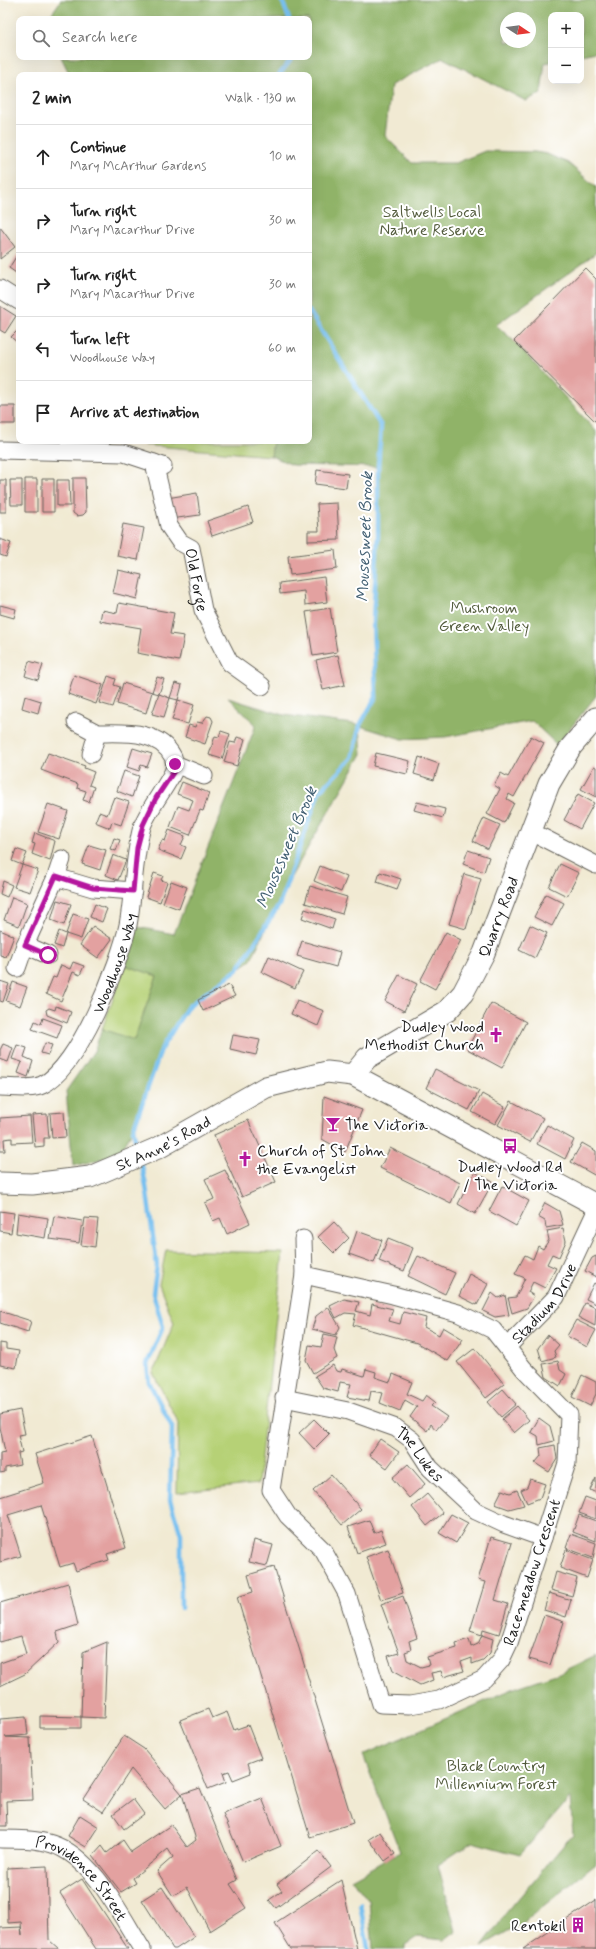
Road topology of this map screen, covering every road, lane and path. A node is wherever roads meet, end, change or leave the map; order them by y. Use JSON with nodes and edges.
{"nodes":[{"id":1,"x":0,"y":289,"type":"edge"},
{"id":2,"x":16,"y":299,"type":"edge"},
{"id":3,"x":101,"y":446,"type":"edge"},
{"id":4,"x":0,"y":450,"type":"edge"},
{"id":5,"x":262,"y":686,"type":"dead end"},
{"id":6,"x":596,"y":718,"type":"edge"},
{"id":7,"x":76,"y":722,"type":"dead end"},
{"id":8,"x":97,"y":733,"type":"junction"},
{"id":9,"x":91,"y":754,"type":"dead end"},
{"id":10,"x":175,"y":764,"type":"junction"},
{"id":11,"x":204,"y":776,"type":"dead end"},
{"id":12,"x":530,"y":831,"type":"junction"},
{"id":13,"x":62,"y":859,"type":"dead end"},
{"id":14,"x":596,"y":865,"type":"edge"},
{"id":15,"x":56,"y":876,"type":"junction"},
{"id":16,"x":133,"y":891,"type":"junction"},
{"id":17,"x":25,"y":945,"type":"junction"},
{"id":18,"x":48,"y":955,"type":"dead end"},
{"id":19,"x":17,"y":968,"type":"dead end"},
{"id":20,"x":353,"y":1075,"type":"junction"},
{"id":21,"x":0,"y":1086,"type":"edge"},
{"id":22,"x":0,"y":1183,"type":"edge"},
{"id":23,"x":596,"y":1205,"type":"edge"},
{"id":24,"x":596,"y":1211,"type":"edge"},
{"id":25,"x":303,"y":1239,"type":"dead end"},
{"id":26,"x":304,"y":1276,"type":"junction"},
{"id":27,"x":507,"y":1347,"type":"junction"},
{"id":28,"x":284,"y":1398,"type":"junction"},
{"id":29,"x":543,"y":1538,"type":"junction"},
{"id":30,"x":0,"y":1839,"type":"edge"},
{"id":31,"x":142,"y":1949,"type":"edge"}],
"edges":[{"from":1,"to":2,"type":"street"},
{"from":3,"to":4,"type":"street","name":"Old Forge"},
{"from":3,"to":5,"type":"street","name":"Old Forge"},
{"from":6,"to":12,"type":"street","name":"Quarry Road"},
{"from":7,"to":8,"type":"street"},
{"from":8,"to":9,"type":"street"},
{"from":8,"to":10,"type":"street"},
{"from":10,"to":11,"type":"street"},
{"from":10,"to":16,"type":"street","name":"Woodhouse Way"},
{"from":12,"to":14,"type":"street"},
{"from":12,"to":20,"type":"street","name":"Quarry Road"},
{"from":13,"to":15,"type":"street"},
{"from":15,"to":16,"type":"street"},
{"from":15,"to":17,"type":"street"},
{"from":16,"to":21,"type":"street","name":"Woodhouse Way"},
{"from":17,"to":18,"type":"street"},
{"from":17,"to":19,"type":"street"},
{"from":20,"to":22,"type":"street","name":"St Anne's Road"},
{"from":20,"to":23,"type":"street"},
{"from":24,"to":27,"type":"street","name":"Stadium Drive"},
{"from":25,"to":26,"type":"street","name":"Racemeadow Crescent"},
{"from":26,"to":27,"type":"street","name":"Racemeadow Crescent"},
{"from":26,"to":28,"type":"street","name":"Racemeadow Crescent"},
{"from":27,"to":29,"type":"street","name":"Racemeadow Crescent"},
{"from":28,"to":29,"type":"street","name":"The Lukes"},
{"from":28,"to":29,"type":"street","name":"Racemeadow Crescent"},
{"from":30,"to":31,"type":"street","name":"Providence Street"}]}
